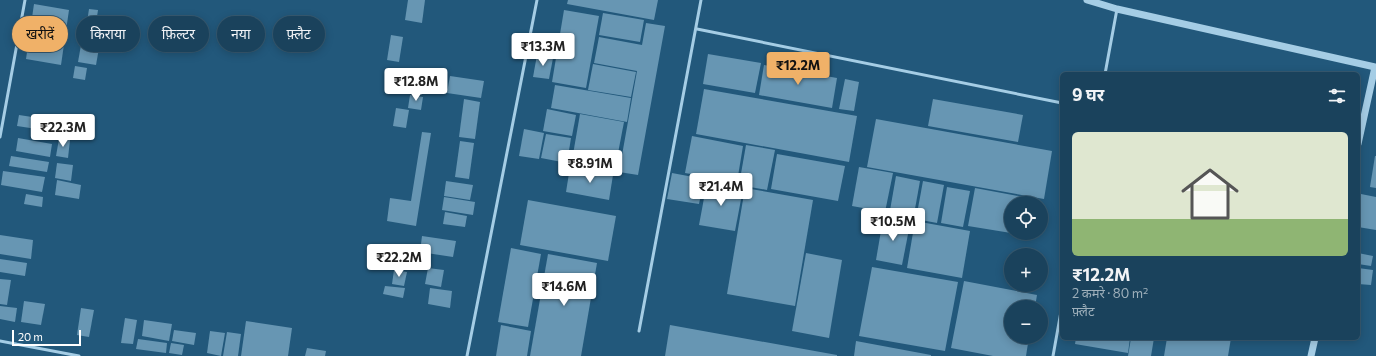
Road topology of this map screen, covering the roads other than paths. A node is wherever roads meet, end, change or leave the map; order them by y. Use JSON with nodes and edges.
{"nodes":[{"id":1,"x":25,"y":0,"type":"edge"},
{"id":2,"x":536,"y":0,"type":"edge"},
{"id":3,"x":701,"y":0,"type":"edge"},
{"id":4,"x":1087,"y":0,"type":"edge"},
{"id":5,"x":1117,"y":9,"type":"junction"},
{"id":6,"x":697,"y":29,"type":"junction"},
{"id":7,"x":1376,"y":67,"type":"edge"},
{"id":8,"x":1105,"y":72,"type":"edge"},
{"id":9,"x":1060,"y":103,"type":"edge"},
{"id":10,"x":1360,"y":135,"type":"edge"},
{"id":11,"x":0,"y":137,"type":"edge"},
{"id":12,"x":1060,"y":317,"type":"edge"},
{"id":13,"x":640,"y":331,"type":"dead end"},
{"id":14,"x":1315,"y":340,"type":"edge"},
{"id":15,"x":0,"y":341,"type":"edge"},
{"id":16,"x":79,"y":356,"type":"edge"},
{"id":17,"x":467,"y":356,"type":"edge"},
{"id":18,"x":1053,"y":356,"type":"edge"},
{"id":19,"x":1311,"y":356,"type":"edge"}],
"edges":[{"from":1,"to":11,"type":"lane"},
{"from":2,"to":17,"type":"lane"},
{"from":3,"to":6,"type":"lane"},
{"from":4,"to":5,"type":"street"},
{"from":5,"to":7,"type":"street"},
{"from":5,"to":8,"type":"lane"},
{"from":6,"to":9,"type":"lane"},
{"from":6,"to":13,"type":"lane"},
{"from":7,"to":10,"type":"street"},
{"from":12,"to":18,"type":"lane"},
{"from":14,"to":19,"type":"street"},
{"from":15,"to":16,"type":"lane"}]}
